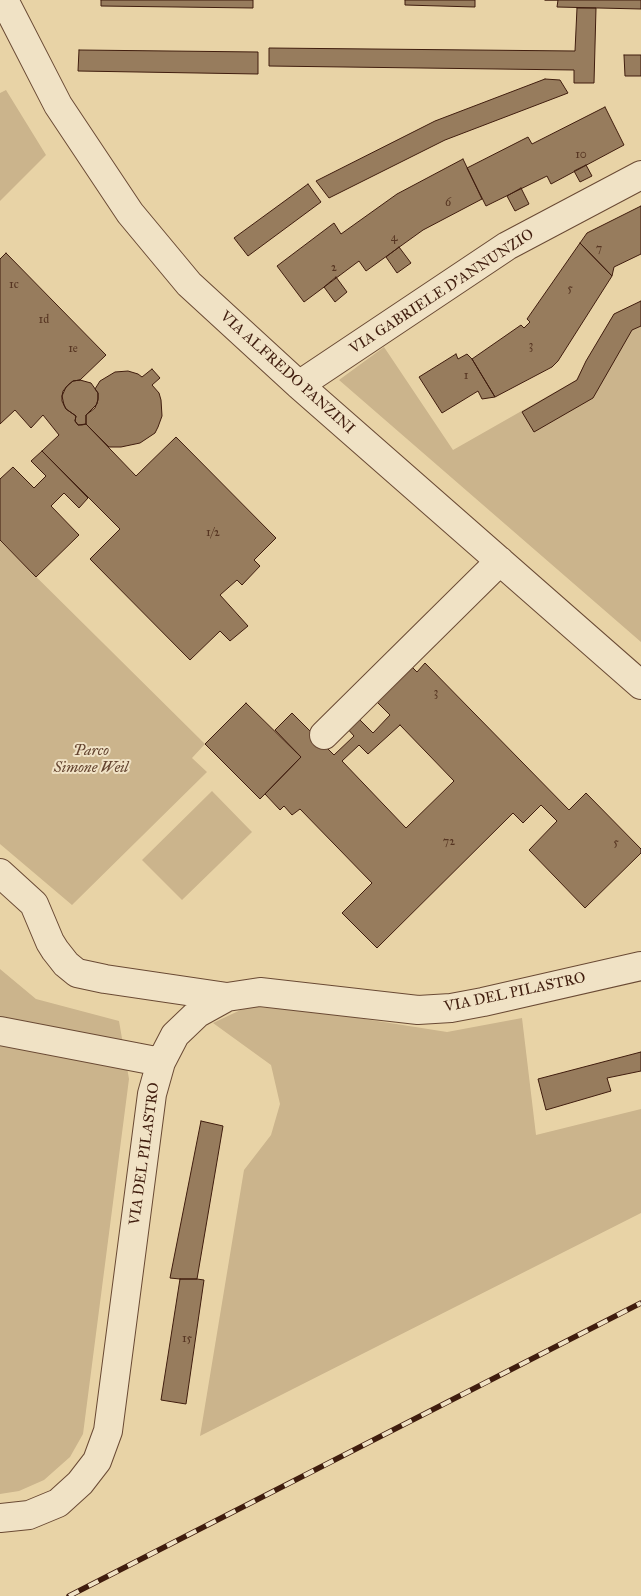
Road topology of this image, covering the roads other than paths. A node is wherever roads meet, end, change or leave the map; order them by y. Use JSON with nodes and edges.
{"nodes":[{"id":1,"x":4,"y":0,"type":"edge"},
{"id":2,"x":641,"y":175,"type":"edge"},
{"id":3,"x":299,"y":385,"type":"junction"},
{"id":4,"x":500,"y":561,"type":"junction"},
{"id":5,"x":641,"y":685,"type":"edge"},
{"id":6,"x":324,"y":735,"type":"dead end"},
{"id":7,"x":0,"y":873,"type":"edge"},
{"id":8,"x":641,"y":966,"type":"edge"},
{"id":9,"x":227,"y":997,"type":"junction"},
{"id":10,"x":0,"y":1032,"type":"edge"},
{"id":11,"x":160,"y":1062,"type":"junction"},
{"id":12,"x":0,"y":1518,"type":"edge"}],
"edges":[{"from":1,"to":3,"type":"street","name":"VIA ALFREDO PANZINI"},
{"from":2,"to":3,"type":"street","name":"VIA GABRIELE D'ANNUNZIO"},
{"from":3,"to":4,"type":"street","name":"VIA ALFREDO PANZINI"},
{"from":4,"to":5,"type":"street","name":"VIA ALFREDO PANZINI"},
{"from":4,"to":6,"type":"street"},
{"from":7,"to":9,"type":"street"},
{"from":8,"to":9,"type":"street","name":"VIA DEL PILASTRO"},
{"from":9,"to":11,"type":"street","name":"VIA DEL PILASTRO"},
{"from":10,"to":11,"type":"street"},
{"from":11,"to":12,"type":"street","name":"VIA DEL PILASTRO"}]}
